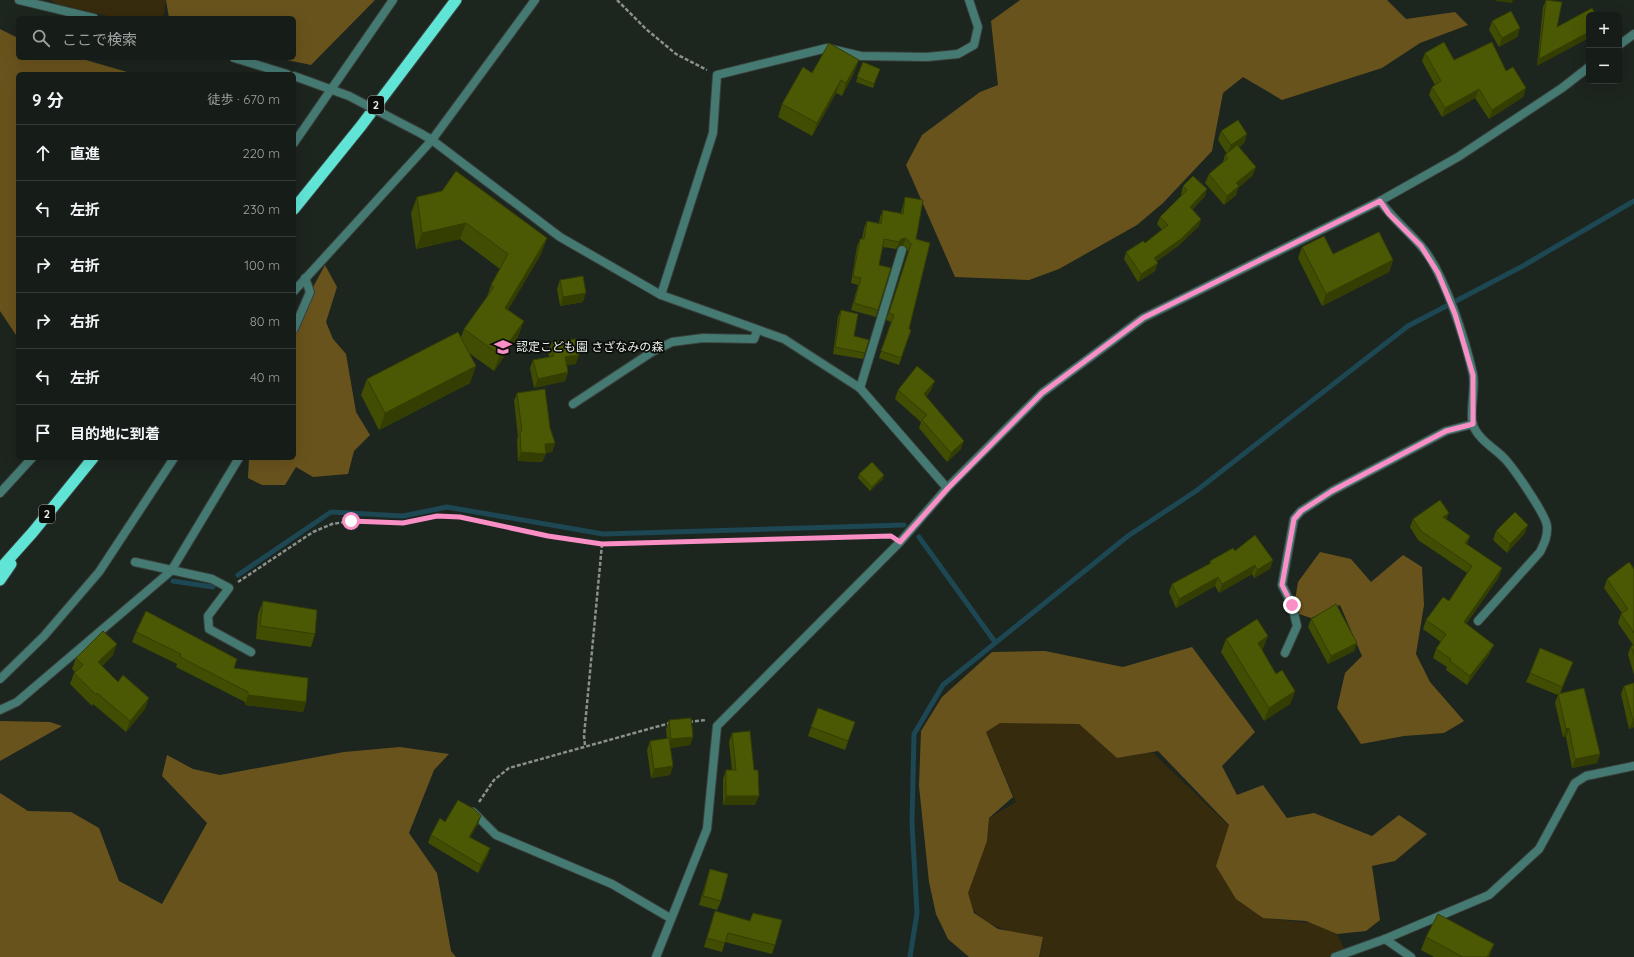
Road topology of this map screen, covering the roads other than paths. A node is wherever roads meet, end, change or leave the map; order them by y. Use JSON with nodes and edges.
{"nodes":[{"id":1,"x":19,"y":0,"type":"edge"},
{"id":2,"x":393,"y":0,"type":"edge"},
{"id":3,"x":456,"y":0,"type":"edge"},
{"id":4,"x":535,"y":0,"type":"edge"},
{"id":5,"x":969,"y":0,"type":"edge"},
{"id":6,"x":86,"y":16,"type":"edge"},
{"id":7,"x":1634,"y":34,"type":"edge"},
{"id":8,"x":1622,"y":43,"type":"edge"},
{"id":9,"x":241,"y":60,"type":"edge"},
{"id":10,"x":1586,"y":70,"type":"edge"},
{"id":11,"x":280,"y":72,"type":"edge"},
{"id":12,"x":296,"y":77,"type":"edge"},
{"id":13,"x":332,"y":89,"type":"junction"},
{"id":14,"x":296,"y":139,"type":"edge"},
{"id":15,"x":432,"y":140,"type":"junction"},
{"id":16,"x":1380,"y":201,"type":"junction"},
{"id":17,"x":296,"y":207,"type":"edge"},
{"id":18,"x":902,"y":250,"type":"dead end"},
{"id":19,"x":305,"y":278,"type":"junction"},
{"id":20,"x":296,"y":289,"type":"edge"},
{"id":21,"x":661,"y":295,"type":"junction"},
{"id":22,"x":296,"y":324,"type":"edge"},
{"id":23,"x":758,"y":331,"type":"junction"},
{"id":24,"x":860,"y":388,"type":"junction"},
{"id":25,"x":572,"y":404,"type":"dead end"},
{"id":26,"x":1473,"y":424,"type":"junction"},
{"id":27,"x":30,"y":460,"type":"edge"},
{"id":28,"x":91,"y":460,"type":"edge"},
{"id":29,"x":173,"y":460,"type":"edge"},
{"id":30,"x":238,"y":460,"type":"edge"},
{"id":31,"x":948,"y":488,"type":"junction"},
{"id":32,"x":0,"y":493,"type":"edge"},
{"id":33,"x":33,"y":532,"type":"junction"},
{"id":34,"x":135,"y":562,"type":"dead end"},
{"id":35,"x":0,"y":569,"type":"edge"},
{"id":36,"x":171,"y":571,"type":"junction"},
{"id":37,"x":0,"y":580,"type":"edge"},
{"id":38,"x":1478,"y":621,"type":"dead end"},
{"id":39,"x":251,"y":652,"type":"dead end"},
{"id":40,"x":1285,"y":653,"type":"dead end"},
{"id":41,"x":0,"y":679,"type":"edge"},
{"id":42,"x":0,"y":710,"type":"edge"},
{"id":43,"x":1634,"y":766,"type":"edge"},
{"id":44,"x":473,"y":812,"type":"edge"},
{"id":45,"x":670,"y":918,"type":"junction"},
{"id":46,"x":1386,"y":940,"type":"junction"},
{"id":47,"x":656,"y":957,"type":"edge"},
{"id":48,"x":1335,"y":957,"type":"edge"},
{"id":49,"x":1411,"y":957,"type":"edge"}],
"edges":[{"from":1,"to":6,"type":"street"},
{"from":2,"to":13,"type":"street"},
{"from":3,"to":17,"type":"highway","number":"2"},
{"from":4,"to":15,"type":"street"},
{"from":5,"to":21,"type":"street"},
{"from":7,"to":8,"type":"street"},
{"from":9,"to":11,"type":"street"},
{"from":10,"to":16,"type":"street"},
{"from":12,"to":13,"type":"street"},
{"from":13,"to":14,"type":"street"},
{"from":13,"to":15,"type":"street","bridge":true},
{"from":15,"to":19,"type":"street"},
{"from":15,"to":21,"type":"street"},
{"from":16,"to":26,"type":"street"},
{"from":16,"to":31,"type":"street"},
{"from":18,"to":24,"type":"street"},
{"from":19,"to":20,"type":"street"},
{"from":19,"to":22,"type":"street"},
{"from":21,"to":23,"type":"street"},
{"from":23,"to":24,"type":"street"},
{"from":23,"to":25,"type":"street"},
{"from":24,"to":31,"type":"street"},
{"from":26,"to":38,"type":"street"},
{"from":26,"to":40,"type":"street"},
{"from":27,"to":32,"type":"street"},
{"from":28,"to":33,"type":"highway","number":"2"},
{"from":29,"to":41,"type":"street"},
{"from":30,"to":36,"type":"street"},
{"from":31,"to":45,"type":"street"},
{"from":33,"to":35,"type":"highway","number":"2"},
{"from":33,"to":37,"type":"highway"},
{"from":34,"to":36,"type":"street"},
{"from":36,"to":39,"type":"street"},
{"from":36,"to":42,"type":"street"},
{"from":43,"to":46,"type":"street"},
{"from":44,"to":45,"type":"street"},
{"from":45,"to":47,"type":"street"},
{"from":46,"to":48,"type":"street"},
{"from":46,"to":49,"type":"street"}]}
